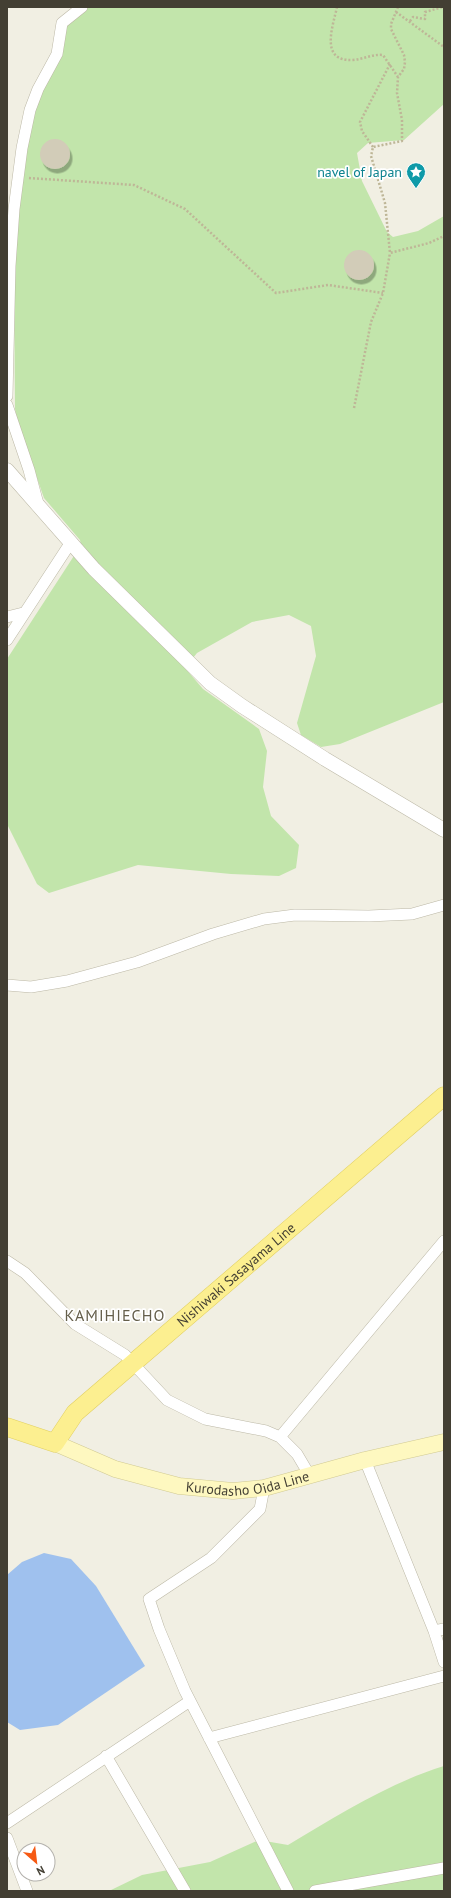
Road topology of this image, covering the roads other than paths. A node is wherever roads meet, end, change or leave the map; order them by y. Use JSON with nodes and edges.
{"nodes":[{"id":1,"x":82,"y":7,"type":"edge"},
{"id":2,"x":7,"y":396,"type":"edge"},
{"id":3,"x":7,"y":405,"type":"edge"},
{"id":4,"x":7,"y":470,"type":"edge"},
{"id":5,"x":38,"y":505,"type":"junction"},
{"id":6,"x":71,"y":542,"type":"junction"},
{"id":7,"x":23,"y":613,"type":"junction"},
{"id":8,"x":7,"y":617,"type":"edge"},
{"id":9,"x":7,"y":640,"type":"edge"},
{"id":10,"x":444,"y":830,"type":"edge"},
{"id":11,"x":444,"y":905,"type":"edge"},
{"id":12,"x":7,"y":985,"type":"edge"},
{"id":13,"x":444,"y":1096,"type":"edge"},
{"id":14,"x":444,"y":1241,"type":"edge"},
{"id":15,"x":7,"y":1261,"type":"edge"},
{"id":16,"x":134,"y":1363,"type":"junction"},
{"id":17,"x":7,"y":1427,"type":"edge"},
{"id":18,"x":280,"y":1437,"type":"junction"},
{"id":19,"x":444,"y":1442,"type":"edge"},
{"id":20,"x":55,"y":1443,"type":"junction"},
{"id":21,"x":365,"y":1460,"type":"junction"},
{"id":22,"x":310,"y":1476,"type":"junction"},
{"id":23,"x":264,"y":1488,"type":"junction"},
{"id":24,"x":439,"y":1630,"type":"edge"},
{"id":25,"x":444,"y":1662,"type":"edge"},
{"id":26,"x":444,"y":1676,"type":"edge"},
{"id":27,"x":190,"y":1701,"type":"junction"},
{"id":28,"x":209,"y":1738,"type":"junction"},
{"id":29,"x":106,"y":1756,"type":"junction"},
{"id":30,"x":7,"y":1823,"type":"edge"},
{"id":31,"x":7,"y":1838,"type":"edge"},
{"id":32,"x":444,"y":1868,"type":"edge"},
{"id":33,"x":27,"y":1891,"type":"edge"},
{"id":34,"x":185,"y":1891,"type":"edge"},
{"id":35,"x":288,"y":1891,"type":"edge"},
{"id":36,"x":315,"y":1891,"type":"edge"}],
"edges":[{"from":1,"to":2,"type":"street"},
{"from":3,"to":5,"type":"street"},
{"from":4,"to":5,"type":"street"},
{"from":5,"to":6,"type":"street"},
{"from":6,"to":7,"type":"street"},
{"from":6,"to":10,"type":"street"},
{"from":7,"to":8,"type":"street"},
{"from":7,"to":9,"type":"street"},
{"from":11,"to":12,"type":"street"},
{"from":13,"to":16,"type":"main road","name":"Nishiwaki Sasayama Line"},
{"from":14,"to":18,"type":"street"},
{"from":15,"to":16,"type":"street"},
{"from":16,"to":18,"type":"street"},
{"from":16,"to":20,"type":"main road","name":"Nishiwaki Sasayama Line"},
{"from":17,"to":20,"type":"main road"},
{"from":18,"to":22,"type":"street"},
{"from":19,"to":21,"type":"main road","name":"Kurodasho Oida Line"},
{"from":20,"to":23,"type":"main road","name":"Kurodasho Oida Line"},
{"from":21,"to":22,"type":"main road","name":"Kurodasho Oida Line"},
{"from":21,"to":24,"type":"street"},
{"from":22,"to":23,"type":"main road","name":"Kurodasho Oida Line"},
{"from":23,"to":27,"type":"street"},
{"from":24,"to":25,"type":"street"},
{"from":26,"to":28,"type":"street"},
{"from":27,"to":28,"type":"street"},
{"from":27,"to":29,"type":"street"},
{"from":28,"to":35,"type":"street"},
{"from":29,"to":30,"type":"street"},
{"from":29,"to":34,"type":"street"},
{"from":31,"to":33,"type":"street"},
{"from":32,"to":36,"type":"street"}]}
